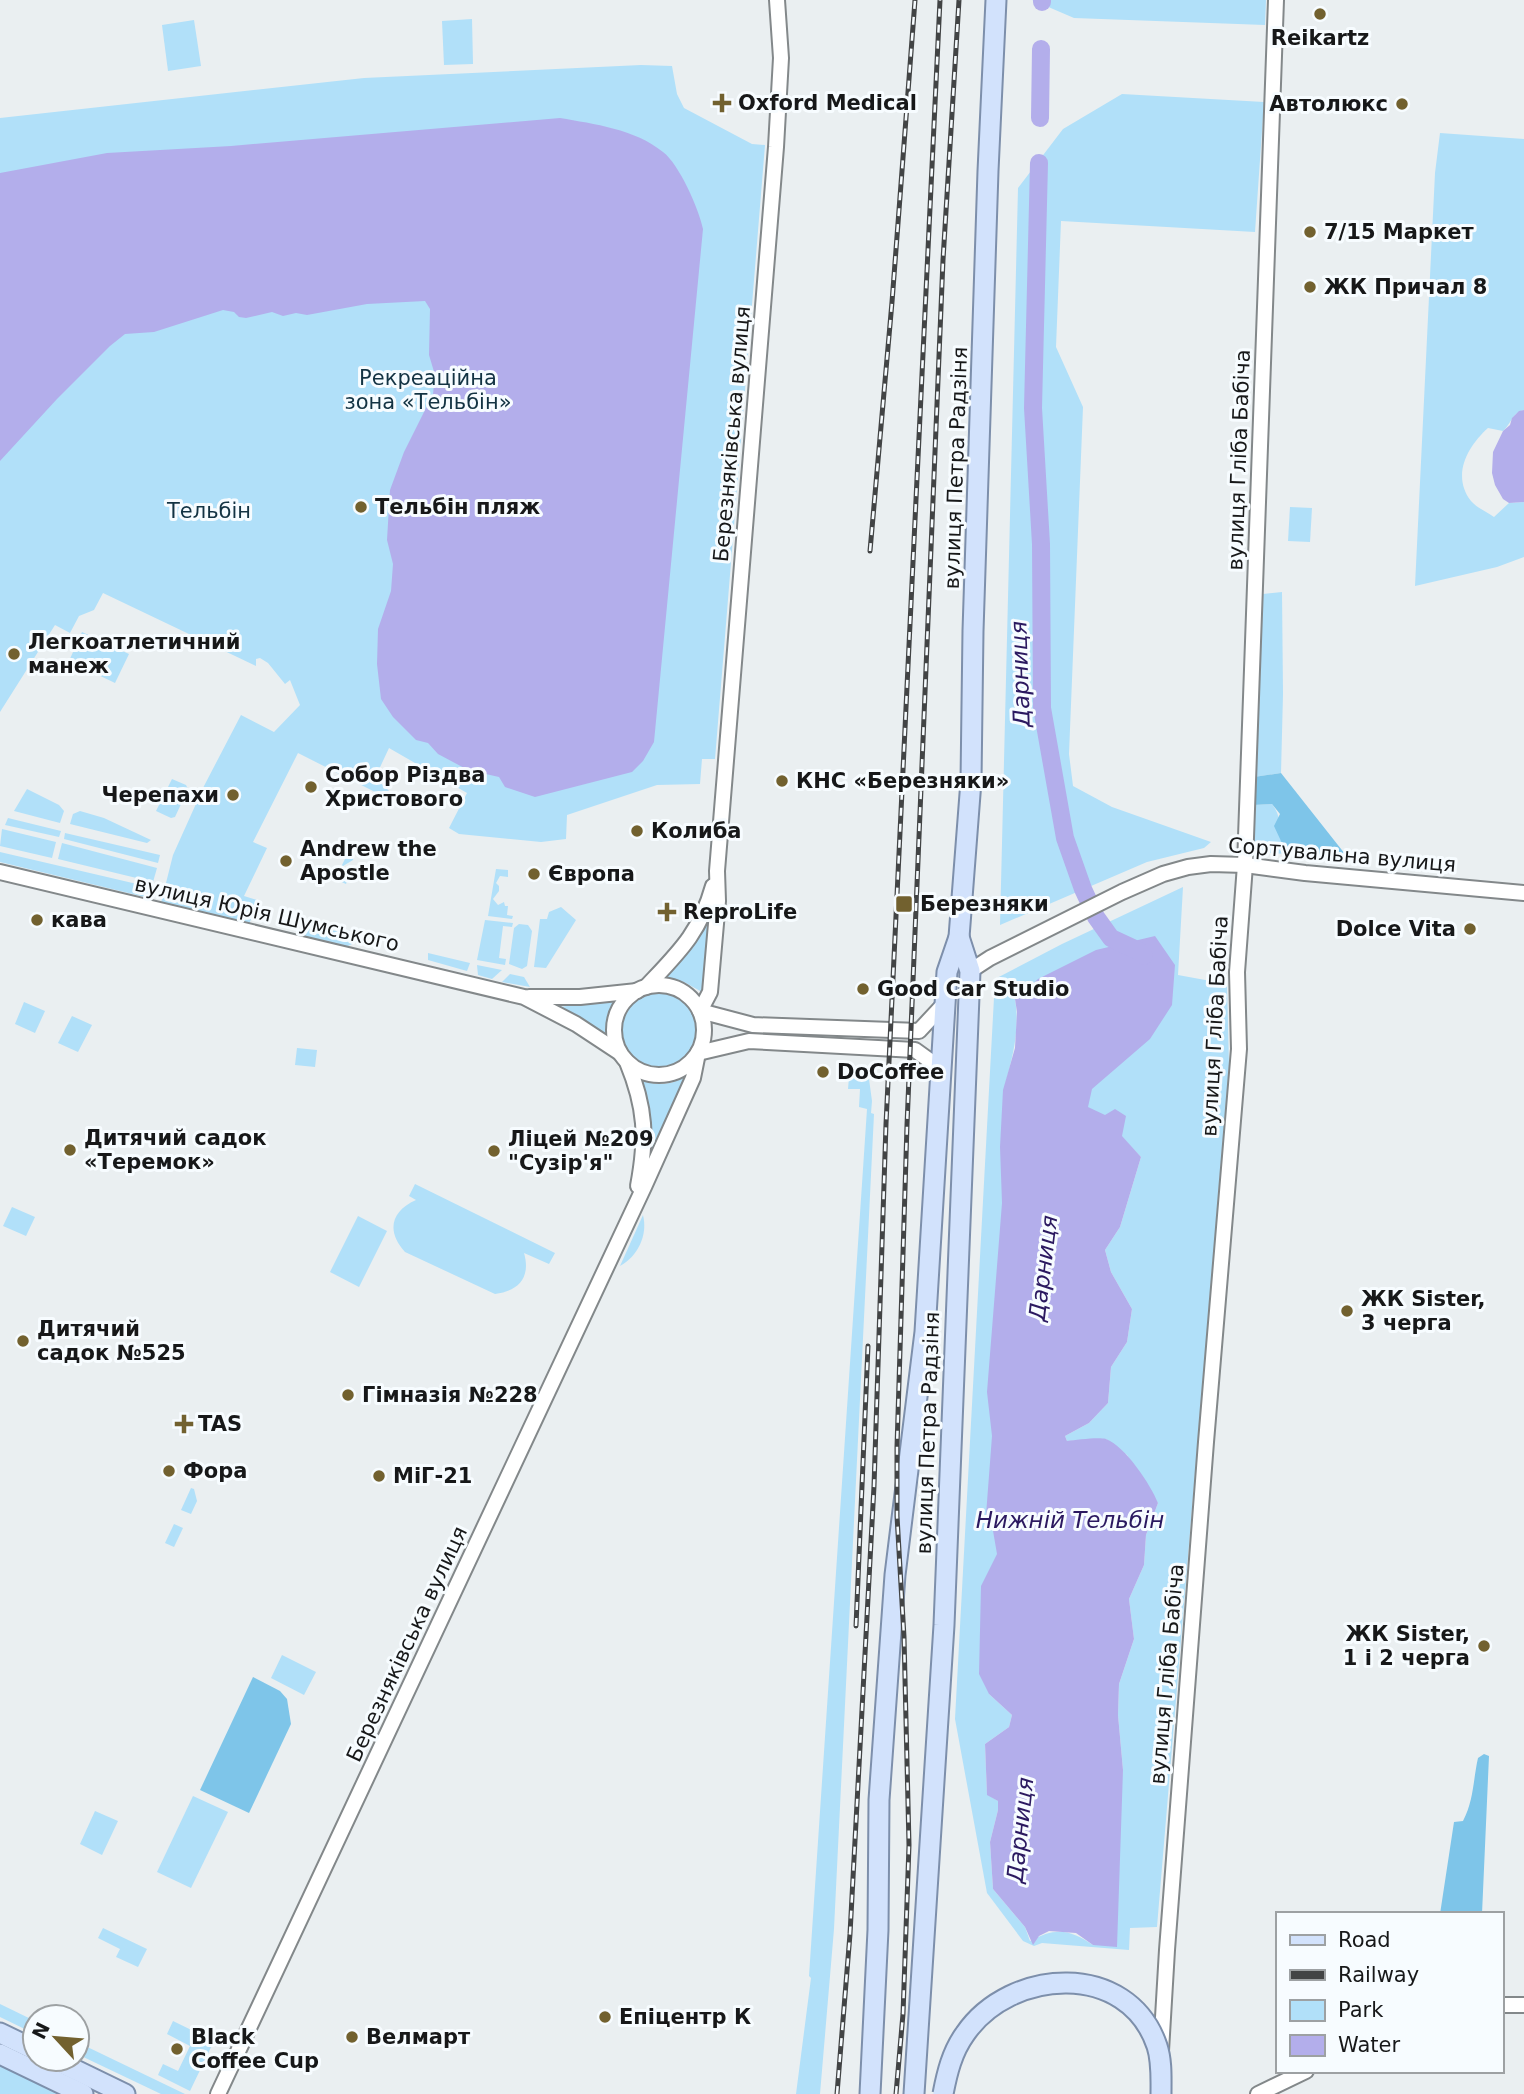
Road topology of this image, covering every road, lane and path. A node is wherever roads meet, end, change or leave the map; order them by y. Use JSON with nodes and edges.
{"nodes":[{"id":1,"x":777,"y":0,"type":"edge"},
{"id":2,"x":996,"y":0,"type":"edge"},
{"id":3,"x":1276,"y":0,"type":"edge"},
{"id":4,"x":1245,"y":865,"type":"junction"},
{"id":5,"x":718,"y":871,"type":"junction"},
{"id":6,"x":0,"y":872,"type":"edge"},
{"id":7,"x":1524,"y":893,"type":"edge"},
{"id":8,"x":959,"y":937,"type":"junction"},
{"id":9,"x":970,"y":971,"type":"junction"},
{"id":10,"x":641,"y":989,"type":"junction"},
{"id":11,"x":710,"y":992,"type":"junction"},
{"id":12,"x":524,"y":997,"type":"junction"},
{"id":13,"x":945,"y":1003,"type":"junction"},
{"id":14,"x":700,"y":1011,"type":"junction"},
{"id":15,"x":740,"y":1023,"type":"junction"},
{"id":16,"x":733,"y":1044,"type":"junction"},
{"id":17,"x":698,"y":1053,"type":"junction"},
{"id":18,"x":623,"y":1056,"type":"junction"},
{"id":19,"x":940,"y":1068,"type":"junction"},
{"id":20,"x":693,"y":1078,"type":"junction"},
{"id":21,"x":633,"y":1211,"type":"junction"},
{"id":22,"x":925,"y":1332,"type":"junction"},
{"id":23,"x":954,"y":1334,"type":"junction"},
{"id":24,"x":1503,"y":2005,"type":"edge"},
{"id":25,"x":1524,"y":2005,"type":"edge"},
{"id":26,"x":0,"y":2034,"type":"edge"},
{"id":27,"x":21,"y":2044,"type":"edge"},
{"id":28,"x":0,"y":2054,"type":"edge"},
{"id":29,"x":82,"y":2073,"type":"edge"},
{"id":30,"x":1302,"y":2073,"type":"edge"},
{"id":31,"x":83,"y":2094,"type":"edge"},
{"id":32,"x":125,"y":2094,"type":"edge"},
{"id":33,"x":218,"y":2094,"type":"edge"},
{"id":34,"x":870,"y":2094,"type":"edge"},
{"id":35,"x":914,"y":2094,"type":"edge"},
{"id":36,"x":943,"y":2094,"type":"edge"},
{"id":37,"x":1160,"y":2094,"type":"edge"},
{"id":38,"x":1258,"y":2094,"type":"edge"}],
"edges":[{"from":1,"to":5,"type":"street","name":"Березняківська вулиця"},
{"from":2,"to":8,"type":"main road","name":"вулиця Петра Радзіня"},
{"from":3,"to":4,"type":"street","name":"вулиця Гліба Бабіча"},
{"from":4,"to":7,"type":"street","name":"Сортувальна вулиця"},
{"from":4,"to":9,"type":"street","name":"Сортувальна вулиця"},
{"from":4,"to":37,"type":"street","name":"вулиця Гліба Бабіча"},
{"from":5,"to":10,"type":"street","name":"Березняківська вулиця"},
{"from":5,"to":11,"type":"street","name":"Березняківська вулиця"},
{"from":6,"to":12,"type":"street","name":"вулиця Юрія Шумського"},
{"from":8,"to":9,"type":"main road","name":"вулиця Петра Радзіня"},
{"from":8,"to":13,"type":"main road","name":"вулиця Петра Радзіня"},
{"from":9,"to":23,"type":"main road","name":"вулиця Петра Радзіня"},
{"from":10,"to":12,"type":"street","name":"вулиця Юрія Шумського"},
{"from":10,"to":14,"type":"street"},
{"from":10,"to":18,"type":"street"},
{"from":11,"to":14,"type":"street","name":"Березняківська вулиця"},
{"from":11,"to":15,"type":"street"},
{"from":12,"to":18,"type":"street","name":"вулиця Юрія Шумського"},
{"from":13,"to":15,"type":"street"},
{"from":13,"to":19,"type":"main road","name":"вулиця Петра Радзіня"},
{"from":14,"to":15,"type":"street"},
{"from":14,"to":17,"type":"street"},
{"from":16,"to":17,"type":"street"},
{"from":16,"to":19,"type":"street"},
{"from":16,"to":20,"type":"street"},
{"from":17,"to":18,"type":"street"},
{"from":17,"to":20,"type":"street","name":"Березняківська вулиця"},
{"from":18,"to":21,"type":"street","name":"Березняківська вулиця"},
{"from":19,"to":22,"type":"main road","name":"вулиця Петра Радзіня"},
{"from":20,"to":21,"type":"street","name":"Березняківська вулиця"},
{"from":21,"to":33,"type":"street","name":"Березняківська вулиця"},
{"from":22,"to":23,"type":"main road"},
{"from":22,"to":34,"type":"main road","name":"вулиця Петра Радзіня"},
{"from":23,"to":35,"type":"main road","name":"вулиця Петра Радзіня"},
{"from":24,"to":25,"type":"street"},
{"from":26,"to":27,"type":"main road"},
{"from":28,"to":31,"type":"main road"},
{"from":29,"to":32,"type":"main road"},
{"from":30,"to":38,"type":"street"},
{"from":36,"to":37,"type":"main road","bridge":true}]}
